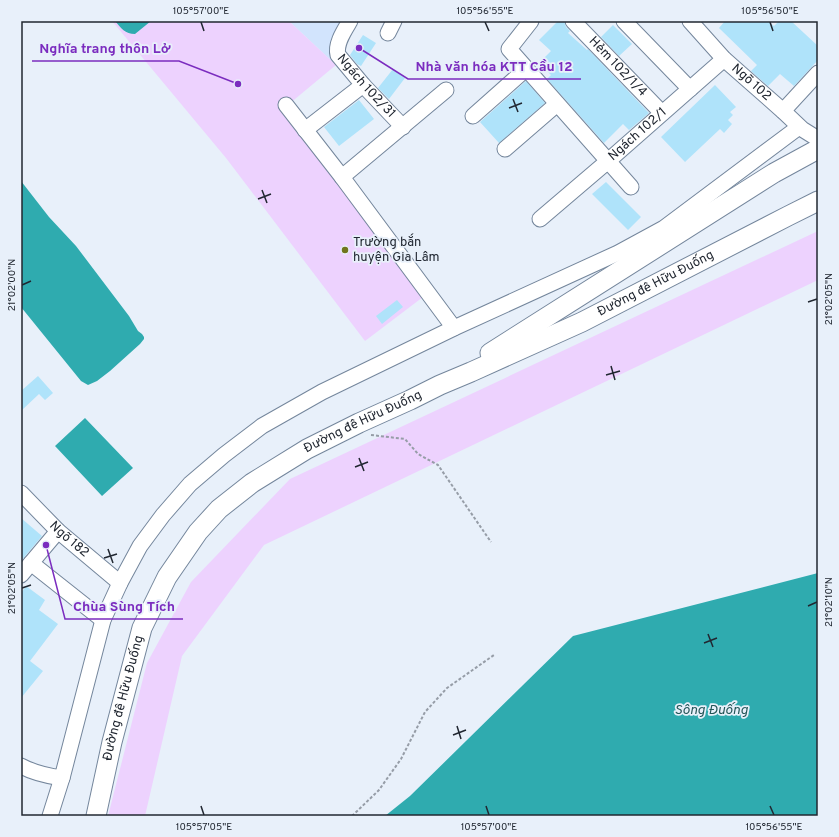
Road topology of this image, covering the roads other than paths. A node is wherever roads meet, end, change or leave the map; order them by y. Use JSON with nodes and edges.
{"nodes":[{"id":1,"x":350,"y":21,"type":"edge"},
{"id":2,"x":531,"y":21,"type":"edge"},
{"id":3,"x":573,"y":21,"type":"edge"},
{"id":4,"x":624,"y":21,"type":"edge"},
{"id":5,"x":690,"y":21,"type":"edge"},
{"id":6,"x":724,"y":59,"type":"junction"},
{"id":7,"x":526,"y":69,"type":"junction"},
{"id":8,"x":818,"y":73,"type":"edge"},
{"id":9,"x":363,"y":85,"type":"junction"},
{"id":10,"x":690,"y":89,"type":"junction"},
{"id":11,"x":446,"y":90,"type":"dead end"},
{"id":12,"x":557,"y":104,"type":"junction"},
{"id":13,"x":286,"y":106,"type":"dead end"},
{"id":14,"x":783,"y":111,"type":"junction"},
{"id":15,"x":662,"y":113,"type":"junction"},
{"id":16,"x":474,"y":116,"type":"dead end"},
{"id":17,"x":403,"y":127,"type":"junction"},
{"id":18,"x":799,"y":127,"type":"junction"},
{"id":19,"x":305,"y":130,"type":"junction"},
{"id":20,"x":818,"y":139,"type":"edge"},
{"id":21,"x":818,"y":149,"type":"edge"},
{"id":22,"x":505,"y":150,"type":"dead end"},
{"id":23,"x":608,"y":161,"type":"junction"},
{"id":24,"x":342,"y":177,"type":"junction"},
{"id":25,"x":631,"y":187,"type":"dead end"},
{"id":26,"x":818,"y":201,"type":"edge"},
{"id":27,"x":540,"y":219,"type":"dead end"},
{"id":28,"x":454,"y":328,"type":"junction"},
{"id":29,"x":440,"y":385,"type":"junction"},
{"id":30,"x":21,"y":493,"type":"edge"},
{"id":31,"x":58,"y":531,"type":"junction"},
{"id":32,"x":26,"y":569,"type":"edge"},
{"id":33,"x":120,"y":583,"type":"junction"},
{"id":34,"x":103,"y":620,"type":"junction"},
{"id":35,"x":22,"y":768,"type":"edge"},
{"id":36,"x":62,"y":778,"type":"junction"},
{"id":37,"x":50,"y":816,"type":"edge"},
{"id":38,"x":96,"y":816,"type":"edge"}],
"edges":[{"from":1,"to":9,"type":"street","name":"Ngách 102/31"},
{"from":2,"to":7,"type":"street","name":"Ngách 102/1"},
{"from":3,"to":15,"type":"street","name":"Hẻm 102/1/4"},
{"from":4,"to":10,"type":"street"},
{"from":5,"to":6,"type":"street","name":"Ngõ 102"},
{"from":6,"to":10,"type":"street","name":"Ngách 102/1"},
{"from":6,"to":14,"type":"street","name":"Ngõ 102"},
{"from":7,"to":12,"type":"street","name":"Ngách 102/1"},
{"from":7,"to":16,"type":"street"},
{"from":8,"to":14,"type":"street"},
{"from":9,"to":17,"type":"street","name":"Ngách 102/31"},
{"from":9,"to":19,"type":"street"},
{"from":10,"to":15,"type":"street","name":"Ngách 102/1"},
{"from":11,"to":17,"type":"street"},
{"from":12,"to":22,"type":"street"},
{"from":12,"to":23,"type":"street","name":"Ngách 102/1"},
{"from":13,"to":19,"type":"street"},
{"from":14,"to":18,"type":"street","name":"Ngõ 102"},
{"from":15,"to":23,"type":"street","name":"Ngách 102/1"},
{"from":17,"to":24,"type":"street"},
{"from":18,"to":20,"type":"street","name":"Ngõ 102"},
{"from":18,"to":28,"type":"street"},
{"from":19,"to":24,"type":"street"},
{"from":21,"to":29,"type":"main road"},
{"from":23,"to":25,"type":"street"},
{"from":23,"to":27,"type":"street"},
{"from":24,"to":28,"type":"street"},
{"from":26,"to":29,"type":"main road","name":"Đường đê Hữu Đuống"},
{"from":28,"to":33,"type":"street"},
{"from":29,"to":38,"type":"main road","name":"Đường đê Hữu Đuống"},
{"from":30,"to":31,"type":"street","name":"Ngõ 182"},
{"from":31,"to":32,"type":"street"},
{"from":31,"to":33,"type":"street","name":"Ngõ 182"},
{"from":32,"to":34,"type":"street"},
{"from":33,"to":34,"type":"street"},
{"from":34,"to":36,"type":"street"},
{"from":35,"to":36,"type":"street"},
{"from":36,"to":37,"type":"street"}]}
